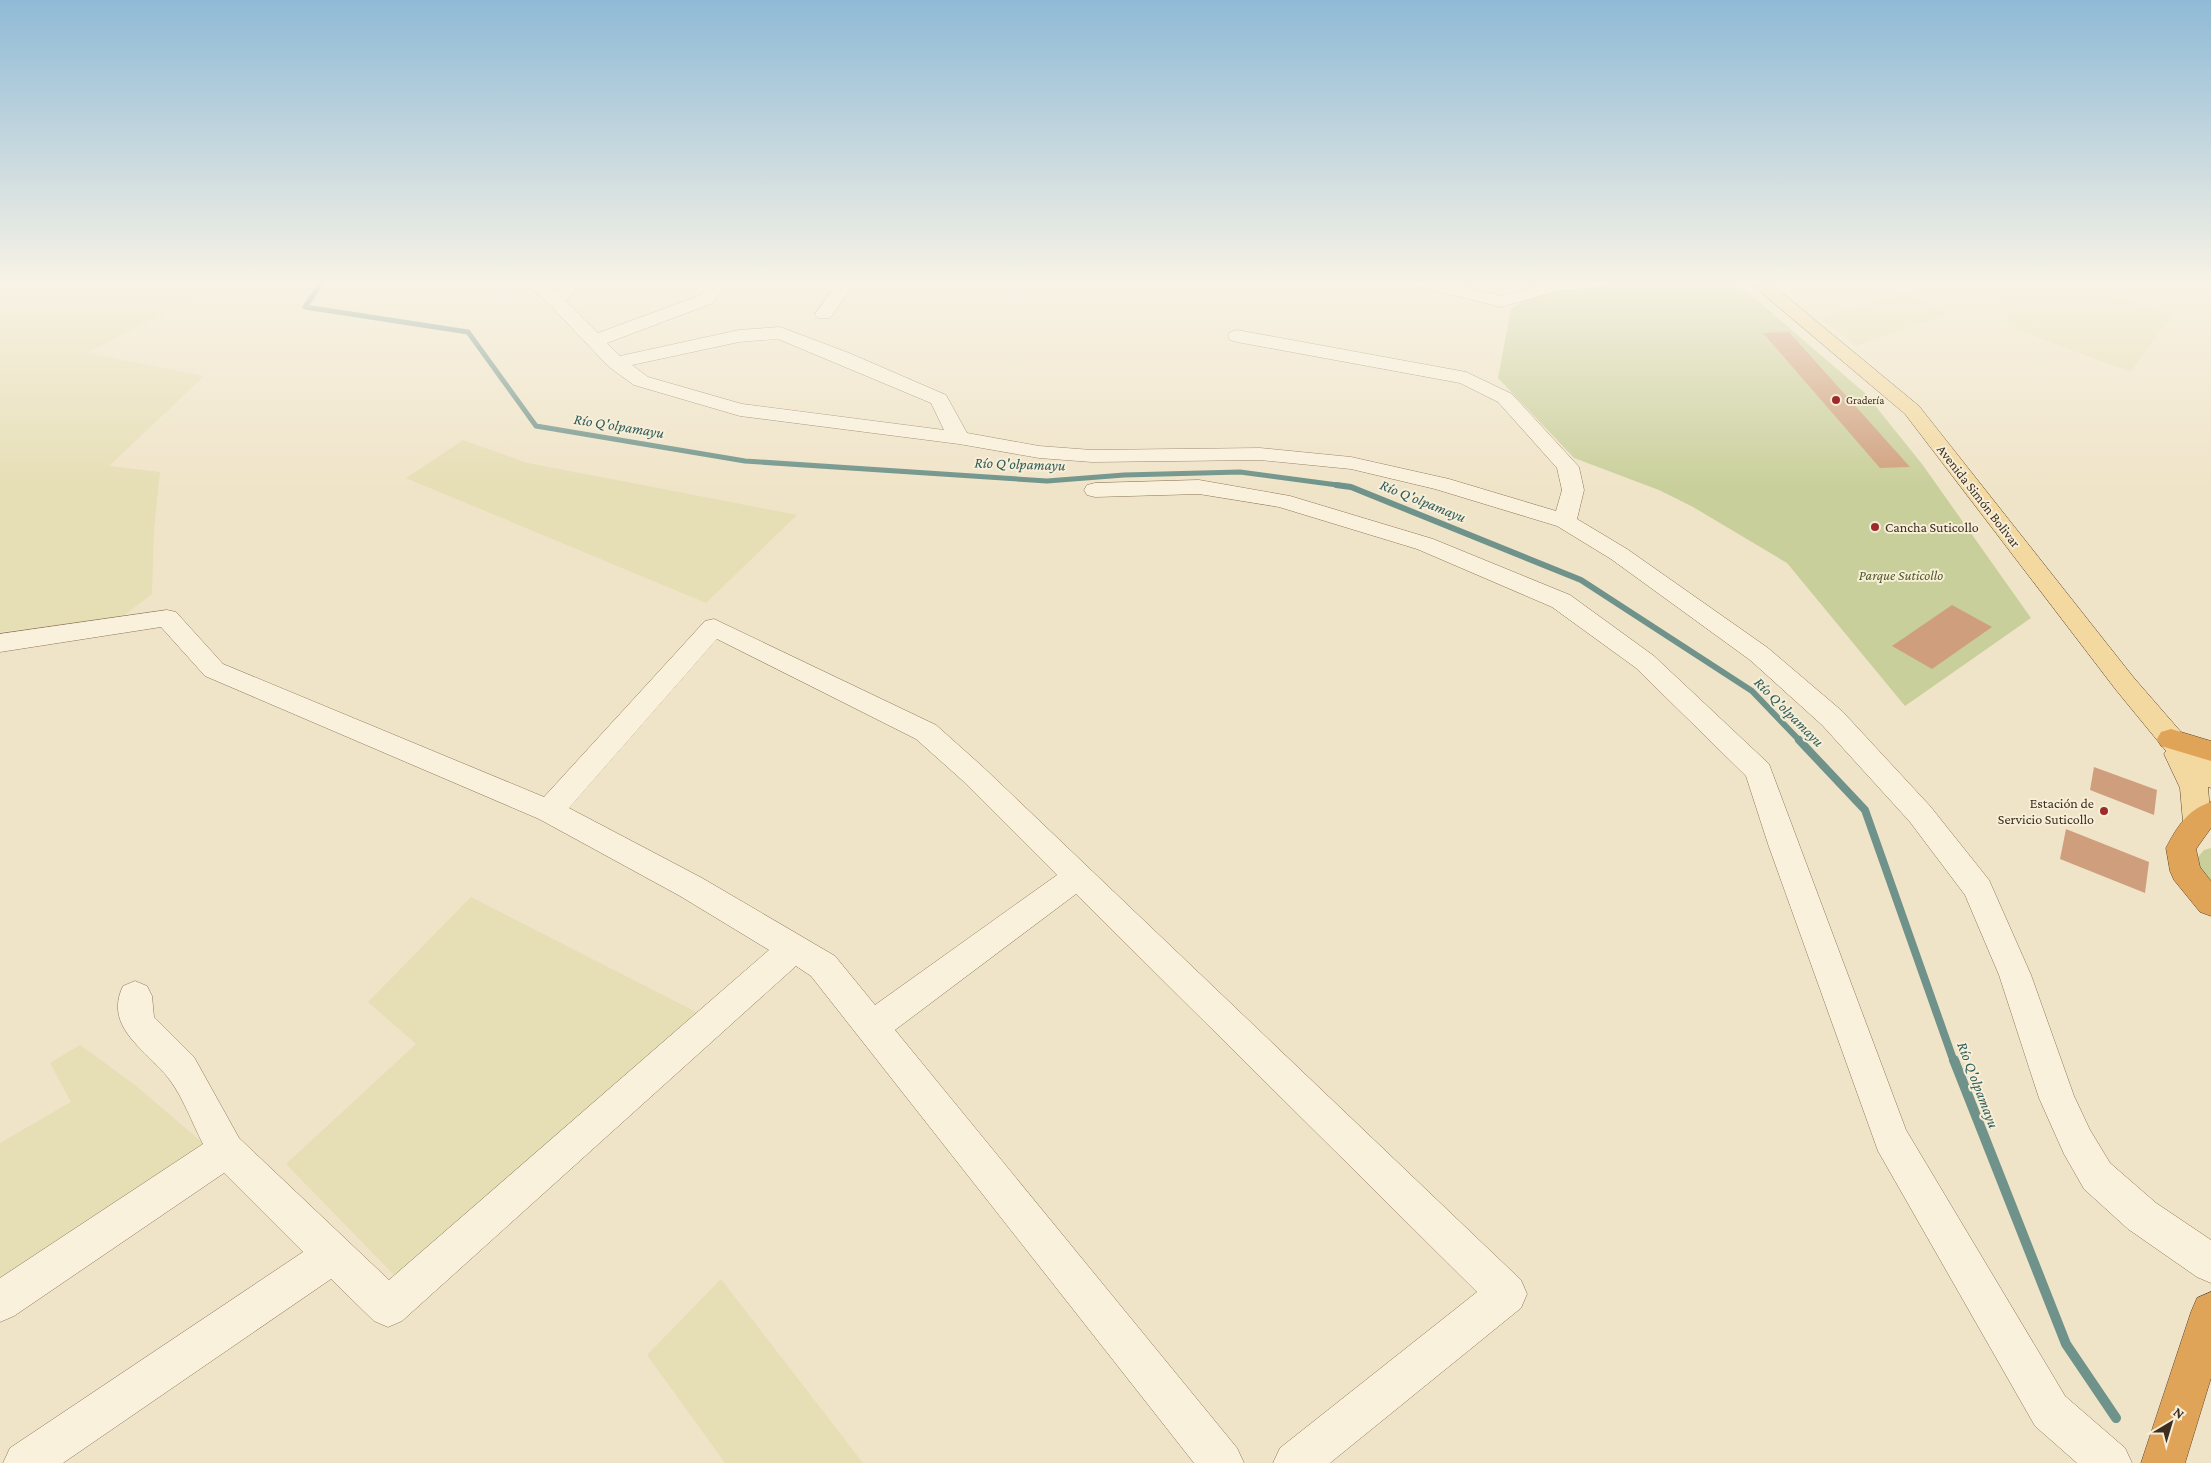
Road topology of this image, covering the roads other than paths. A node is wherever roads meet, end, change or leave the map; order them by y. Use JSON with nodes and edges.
{"nodes":[{"id":1,"x":604,"y":350,"type":"edge"},
{"id":2,"x":671,"y":350,"type":"edge"},
{"id":3,"x":825,"y":350,"type":"edge"},
{"id":4,"x":1315,"y":350,"type":"edge"},
{"id":5,"x":1840,"y":350,"type":"edge"},
{"id":6,"x":616,"y":362,"type":"junction"},
{"id":7,"x":959,"y":438,"type":"junction"},
{"id":8,"x":1095,"y":490,"type":"dead end"},
{"id":9,"x":1565,"y":521,"type":"junction"},
{"id":10,"x":0,"y":643,"type":"edge"},
{"id":11,"x":2171,"y":739,"type":"junction"},
{"id":12,"x":2211,"y":751,"type":"edge"},
{"id":13,"x":2211,"y":777,"type":"edge"},
{"id":14,"x":549,"y":811,"type":"junction"},
{"id":15,"x":2204,"y":817,"type":"edge"},
{"id":16,"x":1078,"y":876,"type":"junction"},
{"id":17,"x":2211,"y":903,"type":"edge"},
{"id":18,"x":794,"y":948,"type":"junction"},
{"id":19,"x":135,"y":996,"type":"dead end"},
{"id":20,"x":872,"y":1027,"type":"junction"},
{"id":21,"x":226,"y":1150,"type":"junction"},
{"id":22,"x":334,"y":1254,"type":"junction"},
{"id":23,"x":2211,"y":1263,"type":"edge"},
{"id":24,"x":0,"y":1302,"type":"edge"},
{"id":25,"x":2211,"y":1312,"type":"edge"},
{"id":26,"x":25,"y":1463,"type":"edge"},
{"id":27,"x":1222,"y":1463,"type":"edge"},
{"id":28,"x":1295,"y":1463,"type":"edge"},
{"id":29,"x":2110,"y":1463,"type":"edge"},
{"id":30,"x":2163,"y":1463,"type":"edge"}],
"edges":[{"from":1,"to":6,"type":"street"},
{"from":2,"to":6,"type":"street"},
{"from":3,"to":7,"type":"street"},
{"from":4,"to":9,"type":"street"},
{"from":5,"to":11,"type":"main road","name":"Avenida Simón Bolivar"},
{"from":6,"to":7,"type":"street"},
{"from":7,"to":9,"type":"street"},
{"from":8,"to":29,"type":"street"},
{"from":9,"to":23,"type":"street"},
{"from":10,"to":14,"type":"street"},
{"from":11,"to":12,"type":"highway"},
{"from":11,"to":13,"type":"main road","name":"Avenida Simón Bolivar"},
{"from":11,"to":15,"type":"main road","name":"Avenida Simón Bolivar"},
{"from":14,"to":16,"type":"street"},
{"from":14,"to":18,"type":"street"},
{"from":15,"to":17,"type":"highway"},
{"from":16,"to":20,"type":"street"},
{"from":16,"to":28,"type":"street"},
{"from":18,"to":20,"type":"street"},
{"from":18,"to":22,"type":"street"},
{"from":19,"to":21,"type":"street"},
{"from":20,"to":27,"type":"street"},
{"from":21,"to":22,"type":"street"},
{"from":21,"to":24,"type":"street"},
{"from":22,"to":26,"type":"street"},
{"from":25,"to":30,"type":"highway"}]}
